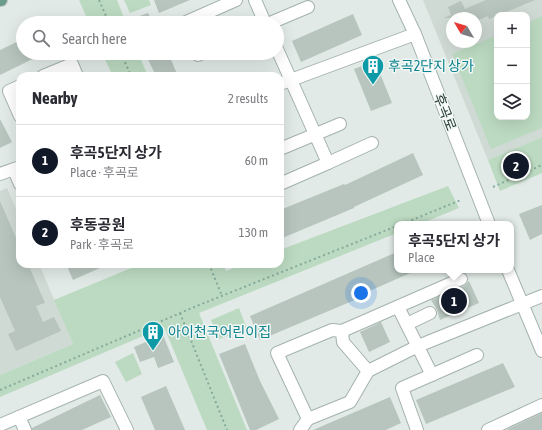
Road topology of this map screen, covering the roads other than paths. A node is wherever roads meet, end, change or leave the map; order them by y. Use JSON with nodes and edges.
{"nodes":[{"id":1,"x":236,"y":0,"type":"edge"},
{"id":2,"x":255,"y":0,"type":"edge"},
{"id":3,"x":399,"y":0,"type":"edge"},
{"id":4,"x":308,"y":7,"type":"dead end"},
{"id":5,"x":200,"y":16,"type":"edge"},
{"id":6,"x":262,"y":16,"type":"edge"},
{"id":7,"x":284,"y":17,"type":"edge"},
{"id":8,"x":415,"y":34,"type":"junction"},
{"id":9,"x":280,"y":60,"type":"edge"},
{"id":10,"x":53,"y":72,"type":"edge"},
{"id":11,"x":76,"y":72,"type":"edge"},
{"id":12,"x":283,"y":72,"type":"edge"},
{"id":13,"x":285,"y":82,"type":"edge"},
{"id":14,"x":16,"y":87,"type":"edge"},
{"id":15,"x":16,"y":107,"type":"edge"},
{"id":16,"x":340,"y":124,"type":"dead end"},
{"id":17,"x":314,"y":134,"type":"junction"},
{"id":18,"x":372,"y":143,"type":"dead end"},
{"id":19,"x":284,"y":147,"type":"edge"},
{"id":20,"x":328,"y":163,"type":"junction"},
{"id":21,"x":16,"y":168,"type":"edge"},
{"id":22,"x":0,"y":174,"type":"edge"},
{"id":23,"x":284,"y":182,"type":"edge"},
{"id":24,"x":488,"y":221,"type":"edge"},
{"id":25,"x":509,"y":273,"type":"edge"},
{"id":26,"x":460,"y":279,"type":"dead end"},
{"id":27,"x":542,"y":296,"type":"edge"},
{"id":28,"x":522,"y":304,"type":"junction"},
{"id":29,"x":398,"y":307,"type":"junction"},
{"id":30,"x":430,"y":313,"type":"dead end"},
{"id":31,"x":407,"y":324,"type":"junction"},
{"id":32,"x":342,"y":331,"type":"junction"},
{"id":33,"x":418,"y":346,"type":"junction"},
{"id":34,"x":542,"y":351,"type":"edge"},
{"id":35,"x":477,"y":355,"type":"dead end"},
{"id":36,"x":368,"y":371,"type":"junction"},
{"id":37,"x":432,"y":375,"type":"junction"},
{"id":38,"x":542,"y":405,"type":"edge"},
{"id":39,"x":19,"y":417,"type":"junction"},
{"id":40,"x":308,"y":419,"type":"junction"},
{"id":41,"x":0,"y":425,"type":"edge"},
{"id":42,"x":125,"y":429,"type":"edge"},
{"id":43,"x":25,"y":430,"type":"edge"},
{"id":44,"x":300,"y":430,"type":"edge"},
{"id":45,"x":417,"y":430,"type":"edge"},
{"id":46,"x":488,"y":430,"type":"edge"}],
"edges":[{"from":1,"to":5,"type":"street"},
{"from":2,"to":6,"type":"street"},
{"from":3,"to":8,"type":"street","name":"후곡로"},
{"from":4,"to":7,"type":"street"},
{"from":8,"to":13,"type":"street"},
{"from":8,"to":24,"type":"street","name":"후곡로"},
{"from":9,"to":12,"type":"street"},
{"from":10,"to":11,"type":"street"},
{"from":13,"to":17,"type":"street"},
{"from":14,"to":15,"type":"street"},
{"from":16,"to":17,"type":"street"},
{"from":17,"to":19,"type":"street"},
{"from":17,"to":20,"type":"street"},
{"from":18,"to":20,"type":"street"},
{"from":20,"to":23,"type":"street"},
{"from":21,"to":22,"type":"street"},
{"from":25,"to":28,"type":"street"},
{"from":26,"to":29,"type":"street"},
{"from":27,"to":28,"type":"street"},
{"from":28,"to":33,"type":"street"},
{"from":28,"to":34,"type":"street"},
{"from":29,"to":31,"type":"street"},
{"from":29,"to":32,"type":"street"},
{"from":30,"to":31,"type":"street"},
{"from":31,"to":33,"type":"street"},
{"from":32,"to":36,"type":"street"},
{"from":32,"to":40,"type":"street"},
{"from":33,"to":36,"type":"street"},
{"from":33,"to":37,"type":"street"},
{"from":35,"to":37,"type":"street"},
{"from":36,"to":40,"type":"street"},
{"from":37,"to":45,"type":"street"},
{"from":38,"to":46,"type":"street"},
{"from":39,"to":41,"type":"street"},
{"from":39,"to":42,"type":"street"},
{"from":39,"to":43,"type":"street"},
{"from":40,"to":44,"type":"street"}]}
